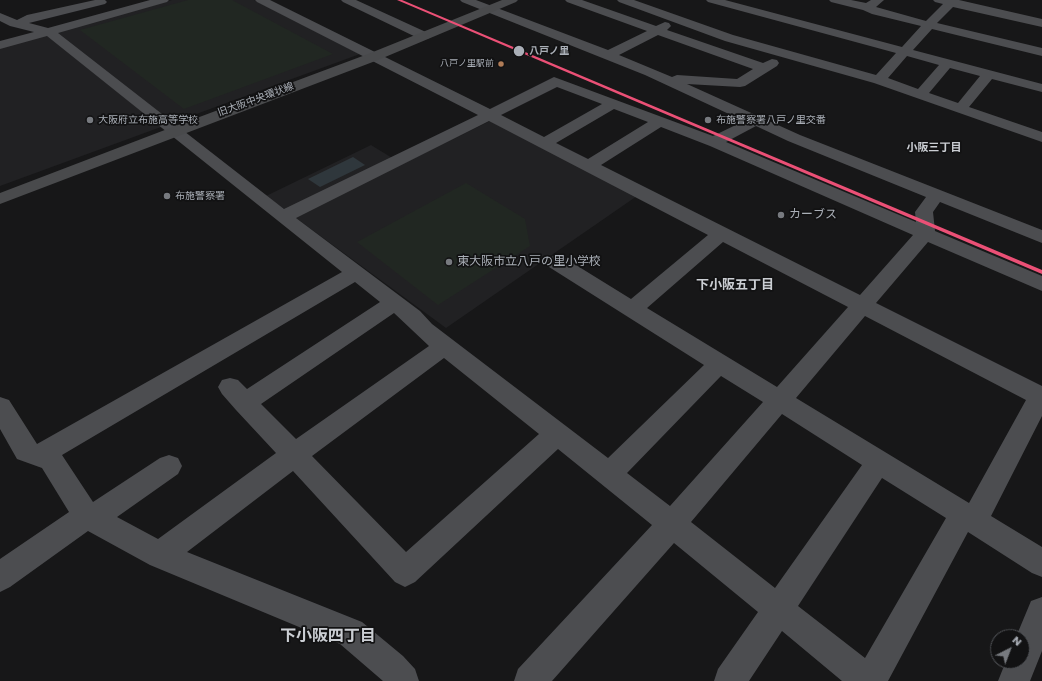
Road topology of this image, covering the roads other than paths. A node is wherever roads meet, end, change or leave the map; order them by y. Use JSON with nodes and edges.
{"nodes":[{"id":1,"x":163,"y":0,"type":"edge"},
{"id":2,"x":261,"y":0,"type":"edge"},
{"id":3,"x":347,"y":0,"type":"edge"},
{"id":4,"x":466,"y":0,"type":"edge"},
{"id":5,"x":512,"y":0,"type":"edge"},
{"id":6,"x":572,"y":0,"type":"edge"},
{"id":7,"x":623,"y":0,"type":"edge"},
{"id":8,"x":712,"y":0,"type":"edge"},
{"id":9,"x":835,"y":0,"type":"edge"},
{"id":10,"x":878,"y":0,"type":"edge"},
{"id":11,"x":100,"y":1,"type":"edge"},
{"id":12,"x":948,"y":1,"type":"edge"},
{"id":13,"x":28,"y":4,"type":"dead end"},
{"id":14,"x":867,"y":7,"type":"junction"},
{"id":15,"x":490,"y":9,"type":"junction"},
{"id":16,"x":2,"y":12,"type":"edge"},
{"id":17,"x":119,"y":12,"type":"junction"},
{"id":18,"x":31,"y":18,"type":"junction"},
{"id":19,"x":677,"y":20,"type":"junction"},
{"id":20,"x":10,"y":23,"type":"edge"},
{"id":21,"x":1042,"y":23,"type":"edge"},
{"id":22,"x":929,"y":25,"type":"junction"},
{"id":23,"x":656,"y":31,"type":"junction"},
{"id":24,"x":50,"y":32,"type":"junction"},
{"id":25,"x":424,"y":36,"type":"junction"},
{"id":26,"x":0,"y":46,"type":"edge"},
{"id":27,"x":905,"y":51,"type":"junction"},
{"id":28,"x":1042,"y":52,"type":"edge"},
{"id":29,"x":787,"y":53,"type":"junction"},
{"id":30,"x":609,"y":55,"type":"junction"},
{"id":31,"x":373,"y":57,"type":"junction"},
{"id":32,"x":948,"y":62,"type":"junction"},
{"id":33,"x":764,"y":68,"type":"junction"},
{"id":34,"x":988,"y":73,"type":"junction"},
{"id":35,"x":666,"y":79,"type":"junction"},
{"id":36,"x":879,"y":80,"type":"junction"},
{"id":37,"x":1042,"y":88,"type":"edge"},
{"id":38,"x":921,"y":94,"type":"junction"},
{"id":39,"x":613,"y":104,"type":"junction"},
{"id":40,"x":960,"y":109,"type":"junction"},
{"id":41,"x":489,"y":115,"type":"junction"},
{"id":42,"x":660,"y":121,"type":"junction"},
{"id":43,"x":750,"y":124,"type":"dead end"},
{"id":44,"x":175,"y":131,"type":"junction"},
{"id":45,"x":1041,"y":135,"type":"edge"},
{"id":46,"x":713,"y":142,"type":"junction"},
{"id":47,"x":544,"y":143,"type":"junction"},
{"id":48,"x":588,"y":166,"type":"junction"},
{"id":49,"x":937,"y":194,"type":"junction"},
{"id":50,"x":0,"y":199,"type":"edge"},
{"id":51,"x":283,"y":217,"type":"junction"},
{"id":52,"x":926,"y":232,"type":"junction"},
{"id":53,"x":722,"y":234,"type":"junction"},
{"id":54,"x":1042,"y":237,"type":"edge"},
{"id":55,"x":556,"y":262,"type":"dead end"},
{"id":56,"x":355,"y":273,"type":"junction"},
{"id":57,"x":1042,"y":284,"type":"edge"},
{"id":58,"x":394,"y":303,"type":"junction"},
{"id":59,"x":862,"y":306,"type":"junction"},
{"id":60,"x":632,"y":309,"type":"junction"},
{"id":61,"x":445,"y":346,"type":"junction"},
{"id":62,"x":720,"y":363,"type":"junction"},
{"id":63,"x":1041,"y":397,"type":"edge"},
{"id":64,"x":780,"y":400,"type":"junction"},
{"id":65,"x":0,"y":407,"type":"edge"},
{"id":66,"x":557,"y":434,"type":"junction"},
{"id":67,"x":294,"y":455,"type":"junction"},
{"id":68,"x":38,"y":456,"type":"junction"},
{"id":69,"x":878,"y":461,"type":"junction"},
{"id":70,"x":169,"y":466,"type":"dead end"},
{"id":71,"x":608,"y":475,"type":"junction"},
{"id":72,"x":89,"y":517,"type":"junction"},
{"id":73,"x":968,"y":517,"type":"junction"},
{"id":74,"x":672,"y":524,"type":"junction"},
{"id":75,"x":160,"y":555,"type":"junction"},
{"id":76,"x":1042,"y":563,"type":"edge"},
{"id":77,"x":0,"y":577,"type":"edge"},
{"id":78,"x":778,"y":609,"type":"junction"},
{"id":79,"x":1042,"y":612,"type":"edge"},
{"id":80,"x":399,"y":680,"type":"edge"},
{"id":81,"x":530,"y":681,"type":"edge"},
{"id":82,"x":730,"y":681,"type":"edge"},
{"id":83,"x":869,"y":681,"type":"edge"},
{"id":84,"x":1014,"y":681,"type":"edge"}],
"edges":[{"from":1,"to":17,"type":"street"},
{"from":2,"to":31,"type":"street"},
{"from":3,"to":25,"type":"street"},
{"from":4,"to":15,"type":"street"},
{"from":5,"to":15,"type":"main road","name":"旧大阪中央環状線"},
{"from":6,"to":23,"type":"street"},
{"from":7,"to":19,"type":"street"},
{"from":8,"to":27,"type":"street"},
{"from":9,"to":14,"type":"street"},
{"from":10,"to":14,"type":"street"},
{"from":11,"to":17,"type":"street"},
{"from":11,"to":18,"type":"street"},
{"from":12,"to":21,"type":"street"},
{"from":12,"to":22,"type":"street"},
{"from":13,"to":18,"type":"street"},
{"from":14,"to":22,"type":"street"},
{"from":15,"to":25,"type":"main road","name":"旧大阪中央環状線"},
{"from":15,"to":30,"type":"street"},
{"from":16,"to":20,"type":"street"},
{"from":17,"to":24,"type":"street"},
{"from":18,"to":20,"type":"street"},
{"from":19,"to":23,"type":"street"},
{"from":19,"to":29,"type":"street"},
{"from":20,"to":24,"type":"street"},
{"from":22,"to":27,"type":"street"},
{"from":22,"to":28,"type":"street"},
{"from":23,"to":30,"type":"street"},
{"from":23,"to":33,"type":"street"},
{"from":24,"to":26,"type":"street"},
{"from":24,"to":44,"type":"street"},
{"from":25,"to":31,"type":"main road","name":"旧大阪中央環状線"},
{"from":27,"to":32,"type":"street"},
{"from":27,"to":36,"type":"street"},
{"from":29,"to":33,"type":"street"},
{"from":29,"to":36,"type":"street"},
{"from":30,"to":35,"type":"street"},
{"from":31,"to":41,"type":"street"},
{"from":31,"to":44,"type":"main road","name":"旧大阪中央環状線"},
{"from":32,"to":34,"type":"street"},
{"from":32,"to":38,"type":"street"},
{"from":33,"to":35,"type":"street"},
{"from":34,"to":37,"type":"street"},
{"from":34,"to":40,"type":"street"},
{"from":35,"to":49,"type":"street"},
{"from":36,"to":38,"type":"street"},
{"from":38,"to":40,"type":"street"},
{"from":39,"to":41,"type":"street"},
{"from":39,"to":42,"type":"street"},
{"from":39,"to":47,"type":"street"},
{"from":40,"to":45,"type":"street"},
{"from":41,"to":47,"type":"street"},
{"from":41,"to":51,"type":"street"},
{"from":42,"to":46,"type":"street"},
{"from":42,"to":48,"type":"street"},
{"from":43,"to":46,"type":"street"},
{"from":44,"to":50,"type":"main road","name":"旧大阪中央環状線"},
{"from":44,"to":51,"type":"street"},
{"from":46,"to":52,"type":"street"},
{"from":47,"to":48,"type":"street"},
{"from":48,"to":53,"type":"street"},
{"from":49,"to":52,"type":"street"},
{"from":49,"to":54,"type":"street"},
{"from":51,"to":56,"type":"street"},
{"from":52,"to":57,"type":"street"},
{"from":52,"to":59,"type":"street"},
{"from":53,"to":59,"type":"street"},
{"from":53,"to":60,"type":"street"},
{"from":55,"to":60,"type":"street"},
{"from":56,"to":58,"type":"street"},
{"from":56,"to":68,"type":"street"},
{"from":58,"to":61,"type":"street"},
{"from":58,"to":67,"type":"street"},
{"from":59,"to":63,"type":"street"},
{"from":59,"to":64,"type":"street"},
{"from":60,"to":62,"type":"street"},
{"from":61,"to":66,"type":"street"},
{"from":61,"to":67,"type":"street"},
{"from":62,"to":64,"type":"street"},
{"from":62,"to":71,"type":"street"},
{"from":63,"to":73,"type":"street"},
{"from":64,"to":69,"type":"street"},
{"from":64,"to":74,"type":"street"},
{"from":65,"to":68,"type":"street"},
{"from":66,"to":67,"type":"street"},
{"from":66,"to":71,"type":"street"},
{"from":67,"to":75,"type":"street"},
{"from":68,"to":72,"type":"street"},
{"from":69,"to":73,"type":"street"},
{"from":69,"to":78,"type":"street"},
{"from":70,"to":72,"type":"street"},
{"from":71,"to":74,"type":"street"},
{"from":72,"to":75,"type":"street"},
{"from":72,"to":77,"type":"street"},
{"from":73,"to":76,"type":"street"},
{"from":73,"to":83,"type":"street"},
{"from":74,"to":78,"type":"street"},
{"from":74,"to":81,"type":"street"},
{"from":75,"to":80,"type":"street"},
{"from":78,"to":82,"type":"street"},
{"from":78,"to":83,"type":"street"},
{"from":79,"to":84,"type":"street"}]}
